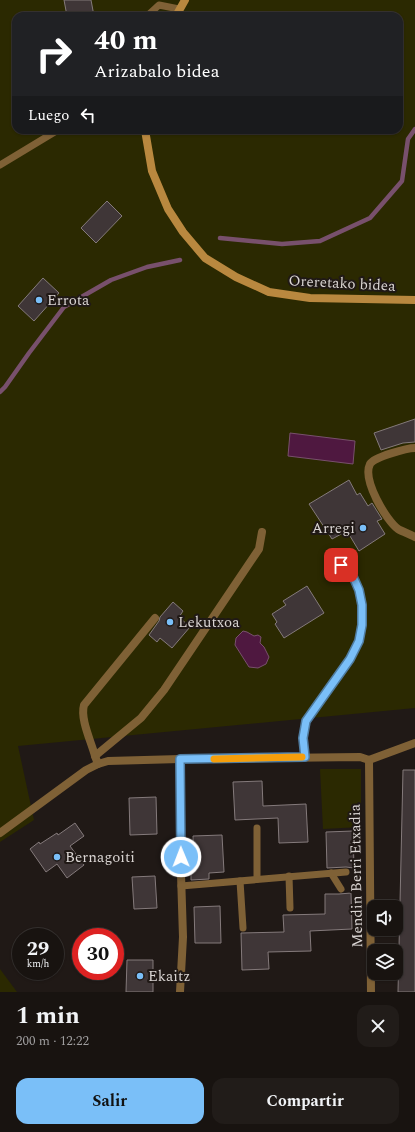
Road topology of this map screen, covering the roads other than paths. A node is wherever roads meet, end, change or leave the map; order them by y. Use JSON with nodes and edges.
{"nodes":[{"id":1,"x":185,"y":0,"type":"edge"},
{"id":2,"x":151,"y":12,"type":"edge"},
{"id":3,"x":175,"y":12,"type":"edge"},
{"id":4,"x":178,"y":12,"type":"edge"},
{"id":5,"x":51,"y":134,"type":"edge"},
{"id":6,"x":146,"y":134,"type":"edge"},
{"id":7,"x":0,"y":165,"type":"edge"},
{"id":8,"x":415,"y":300,"type":"edge"},
{"id":9,"x":415,"y":448,"type":"edge"},
{"id":10,"x":262,"y":532,"type":"dead end"},
{"id":11,"x":415,"y":537,"type":"edge"},
{"id":12,"x":331,"y":563,"type":"dead end"},
{"id":13,"x":155,"y":618,"type":"dead end"},
{"id":14,"x":415,"y":743,"type":"edge"},
{"id":15,"x":305,"y":757,"type":"junction"},
{"id":16,"x":180,"y":759,"type":"junction"},
{"id":17,"x":97,"y":760,"type":"junction"},
{"id":18,"x":369,"y":760,"type":"junction"},
{"id":19,"x":257,"y":828,"type":"dead end"},
{"id":20,"x":0,"y":833,"type":"edge"},
{"id":21,"x":346,"y":872,"type":"dead end"},
{"id":22,"x":330,"y":873,"type":"junction"},
{"id":23,"x":289,"y":876,"type":"junction"},
{"id":24,"x":257,"y":879,"type":"junction"},
{"id":25,"x":240,"y":881,"type":"junction"},
{"id":26,"x":181,"y":886,"type":"junction"},
{"id":27,"x":341,"y":889,"type":"dead end"},
{"id":28,"x":290,"y":908,"type":"dead end"},
{"id":29,"x":243,"y":928,"type":"dead end"},
{"id":30,"x":180,"y":992,"type":"edge"},
{"id":31,"x":371,"y":992,"type":"edge"}],
"edges":[{"from":1,"to":4,"type":"main road"},
{"from":2,"to":3,"type":"lane"},
{"from":5,"to":7,"type":"lane"},
{"from":6,"to":8,"type":"main road","name":"Oreretako bidea"},
{"from":9,"to":11,"type":"street"},
{"from":10,"to":17,"type":"street"},
{"from":12,"to":15,"type":"street"},
{"from":13,"to":17,"type":"street"},
{"from":14,"to":18,"type":"street"},
{"from":15,"to":16,"type":"street"},
{"from":15,"to":18,"type":"street"},
{"from":16,"to":17,"type":"street"},
{"from":16,"to":26,"type":"street"},
{"from":17,"to":20,"type":"street"},
{"from":18,"to":31,"type":"street","name":"Mendin Berri Etxadia"},
{"from":19,"to":24,"type":"lane"},
{"from":21,"to":22,"type":"lane"},
{"from":22,"to":23,"type":"lane"},
{"from":22,"to":27,"type":"lane"},
{"from":23,"to":24,"type":"lane"},
{"from":23,"to":28,"type":"lane"},
{"from":24,"to":25,"type":"lane"},
{"from":25,"to":26,"type":"lane"},
{"from":25,"to":29,"type":"lane"},
{"from":26,"to":30,"type":"street"}]}
